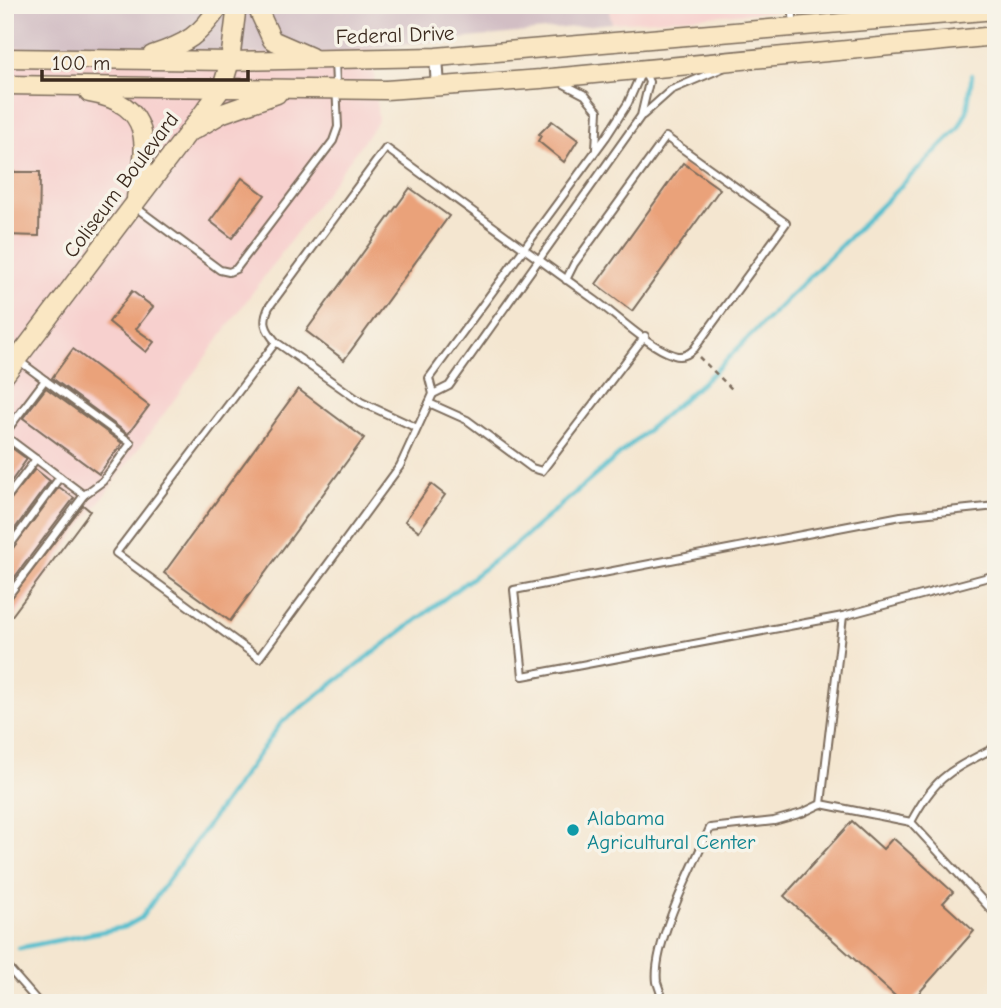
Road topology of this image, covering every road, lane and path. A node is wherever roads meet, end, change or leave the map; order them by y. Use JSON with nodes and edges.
{"nodes":[{"id":1,"x":220,"y":5,"type":"edge"},
{"id":2,"x":237,"y":5,"type":"edge"},
{"id":3,"x":256,"y":5,"type":"edge"},
{"id":4,"x":792,"y":5,"type":"edge"},
{"id":5,"x":996,"y":10,"type":"edge"},
{"id":6,"x":794,"y":28,"type":"junction"},
{"id":7,"x":996,"y":36,"type":"edge"},
{"id":8,"x":641,"y":41,"type":"junction"},
{"id":9,"x":436,"y":57,"type":"junction"},
{"id":10,"x":5,"y":58,"type":"edge"},
{"id":11,"x":138,"y":60,"type":"junction"},
{"id":12,"x":230,"y":61,"type":"junction"},
{"id":13,"x":330,"y":61,"type":"junction"},
{"id":14,"x":735,"y":61,"type":"junction"},
{"id":15,"x":643,"y":70,"type":"junction"},
{"id":16,"x":541,"y":79,"type":"junction"},
{"id":17,"x":5,"y":85,"type":"edge"},
{"id":18,"x":44,"y":86,"type":"junction"},
{"id":19,"x":438,"y":87,"type":"junction"},
{"id":20,"x":222,"y":88,"type":"junction"},
{"id":21,"x":287,"y":90,"type":"junction"},
{"id":22,"x":338,"y":91,"type":"junction"},
{"id":23,"x":642,"y":116,"type":"junction"},
{"id":24,"x":186,"y":135,"type":"junction"},
{"id":25,"x":595,"y":151,"type":"junction"},
{"id":26,"x":134,"y":205,"type":"junction"},
{"id":27,"x":524,"y":248,"type":"junction"},
{"id":28,"x":539,"y":260,"type":"junction"},
{"id":29,"x":566,"y":279,"type":"junction"},
{"id":30,"x":645,"y":336,"type":"junction"},
{"id":31,"x":276,"y":342,"type":"junction"},
{"id":32,"x":18,"y":360,"type":"junction"},
{"id":33,"x":706,"y":363,"type":"dead end"},
{"id":34,"x":5,"y":375,"type":"edge"},
{"id":35,"x":45,"y":380,"type":"junction"},
{"id":36,"x":734,"y":391,"type":"dead end"},
{"id":37,"x":433,"y":394,"type":"junction"},
{"id":38,"x":429,"y":403,"type":"junction"},
{"id":39,"x":418,"y":428,"type":"junction"},
{"id":40,"x":5,"y":435,"type":"edge"},
{"id":41,"x":36,"y":459,"type":"junction"},
{"id":42,"x":60,"y":477,"type":"junction"},
{"id":43,"x":84,"y":495,"type":"junction"},
{"id":44,"x":5,"y":500,"type":"edge"},
{"id":45,"x":996,"y":506,"type":"edge"},
{"id":46,"x":5,"y":552,"type":"edge"},
{"id":47,"x":996,"y":575,"type":"edge"},
{"id":48,"x":5,"y":600,"type":"edge"},
{"id":49,"x":844,"y":616,"type":"junction"},
{"id":50,"x":996,"y":747,"type":"edge"},
{"id":51,"x":821,"y":804,"type":"junction"},
{"id":52,"x":911,"y":822,"type":"junction"},
{"id":53,"x":996,"y":915,"type":"edge"},
{"id":54,"x":5,"y":964,"type":"edge"},
{"id":55,"x":39,"y":1003,"type":"edge"},
{"id":56,"x":664,"y":1003,"type":"edge"}],
"edges":[{"from":1,"to":11,"type":"main road"},
{"from":2,"to":12,"type":"main road","name":"Coliseum Boulevard"},
{"from":3,"to":13,"type":"main road"},
{"from":4,"to":6,"type":"lane"},
{"from":5,"to":6,"type":"main road","name":"Federal Drive"},
{"from":6,"to":8,"type":"main road","name":"Federal Drive"},
{"from":7,"to":14,"type":"main road"},
{"from":8,"to":9,"type":"main road","name":"Federal Drive"},
{"from":8,"to":15,"type":"main road"},
{"from":9,"to":13,"type":"main road","name":"Federal Drive"},
{"from":9,"to":19,"type":"street"},
{"from":10,"to":11,"type":"main road","name":"Federal Drive"},
{"from":11,"to":12,"type":"main road","name":"Federal Drive"},
{"from":12,"to":13,"type":"main road","name":"Federal Drive"},
{"from":12,"to":20,"type":"main road","name":"Coliseum Boulevard"},
{"from":13,"to":22,"type":"lane"},
{"from":14,"to":15,"type":"main road"},
{"from":14,"to":23,"type":"lane"},
{"from":15,"to":16,"type":"main road"},
{"from":15,"to":23,"type":"lane"},
{"from":15,"to":25,"type":"lane"},
{"from":16,"to":19,"type":"main road"},
{"from":16,"to":25,"type":"lane"},
{"from":17,"to":18,"type":"main road"},
{"from":18,"to":20,"type":"main road"},
{"from":18,"to":26,"type":"main road"},
{"from":19,"to":22,"type":"main road"},
{"from":20,"to":21,"type":"main road"},
{"from":20,"to":24,"type":"main road","name":"Coliseum Boulevard"},
{"from":21,"to":22,"type":"main road"},
{"from":21,"to":24,"type":"main road"},
{"from":22,"to":26,"type":"lane"},
{"from":23,"to":28,"type":"lane"},
{"from":24,"to":26,"type":"main road","name":"Coliseum Boulevard"},
{"from":25,"to":27,"type":"lane"},
{"from":26,"to":32,"type":"main road","name":"Coliseum Boulevard"},
{"from":27,"to":28,"type":"lane"},
{"from":27,"to":31,"type":"lane"},
{"from":27,"to":37,"type":"lane"},
{"from":28,"to":29,"type":"lane"},
{"from":28,"to":37,"type":"lane"},
{"from":29,"to":30,"type":"lane"},
{"from":29,"to":30,"type":"lane"},
{"from":30,"to":38,"type":"lane"},
{"from":31,"to":39,"type":"lane"},
{"from":31,"to":39,"type":"lane"},
{"from":32,"to":34,"type":"main road","name":"Coliseum Boulevard"},
{"from":32,"to":35,"type":"lane"},
{"from":33,"to":36,"type":"path"},
{"from":35,"to":40,"type":"lane"},
{"from":35,"to":43,"type":"lane"},
{"from":37,"to":38,"type":"lane"},
{"from":38,"to":39,"type":"lane"},
{"from":40,"to":41,"type":"lane"},
{"from":41,"to":42,"type":"lane"},
{"from":41,"to":44,"type":"lane"},
{"from":42,"to":43,"type":"lane"},
{"from":42,"to":46,"type":"lane"},
{"from":43,"to":48,"type":"lane"},
{"from":45,"to":49,"type":"lane"},
{"from":47,"to":49,"type":"lane"},
{"from":49,"to":51,"type":"lane"},
{"from":50,"to":52,"type":"lane"},
{"from":51,"to":52,"type":"lane"},
{"from":51,"to":56,"type":"lane"},
{"from":52,"to":53,"type":"lane"},
{"from":54,"to":55,"type":"lane"}]}
